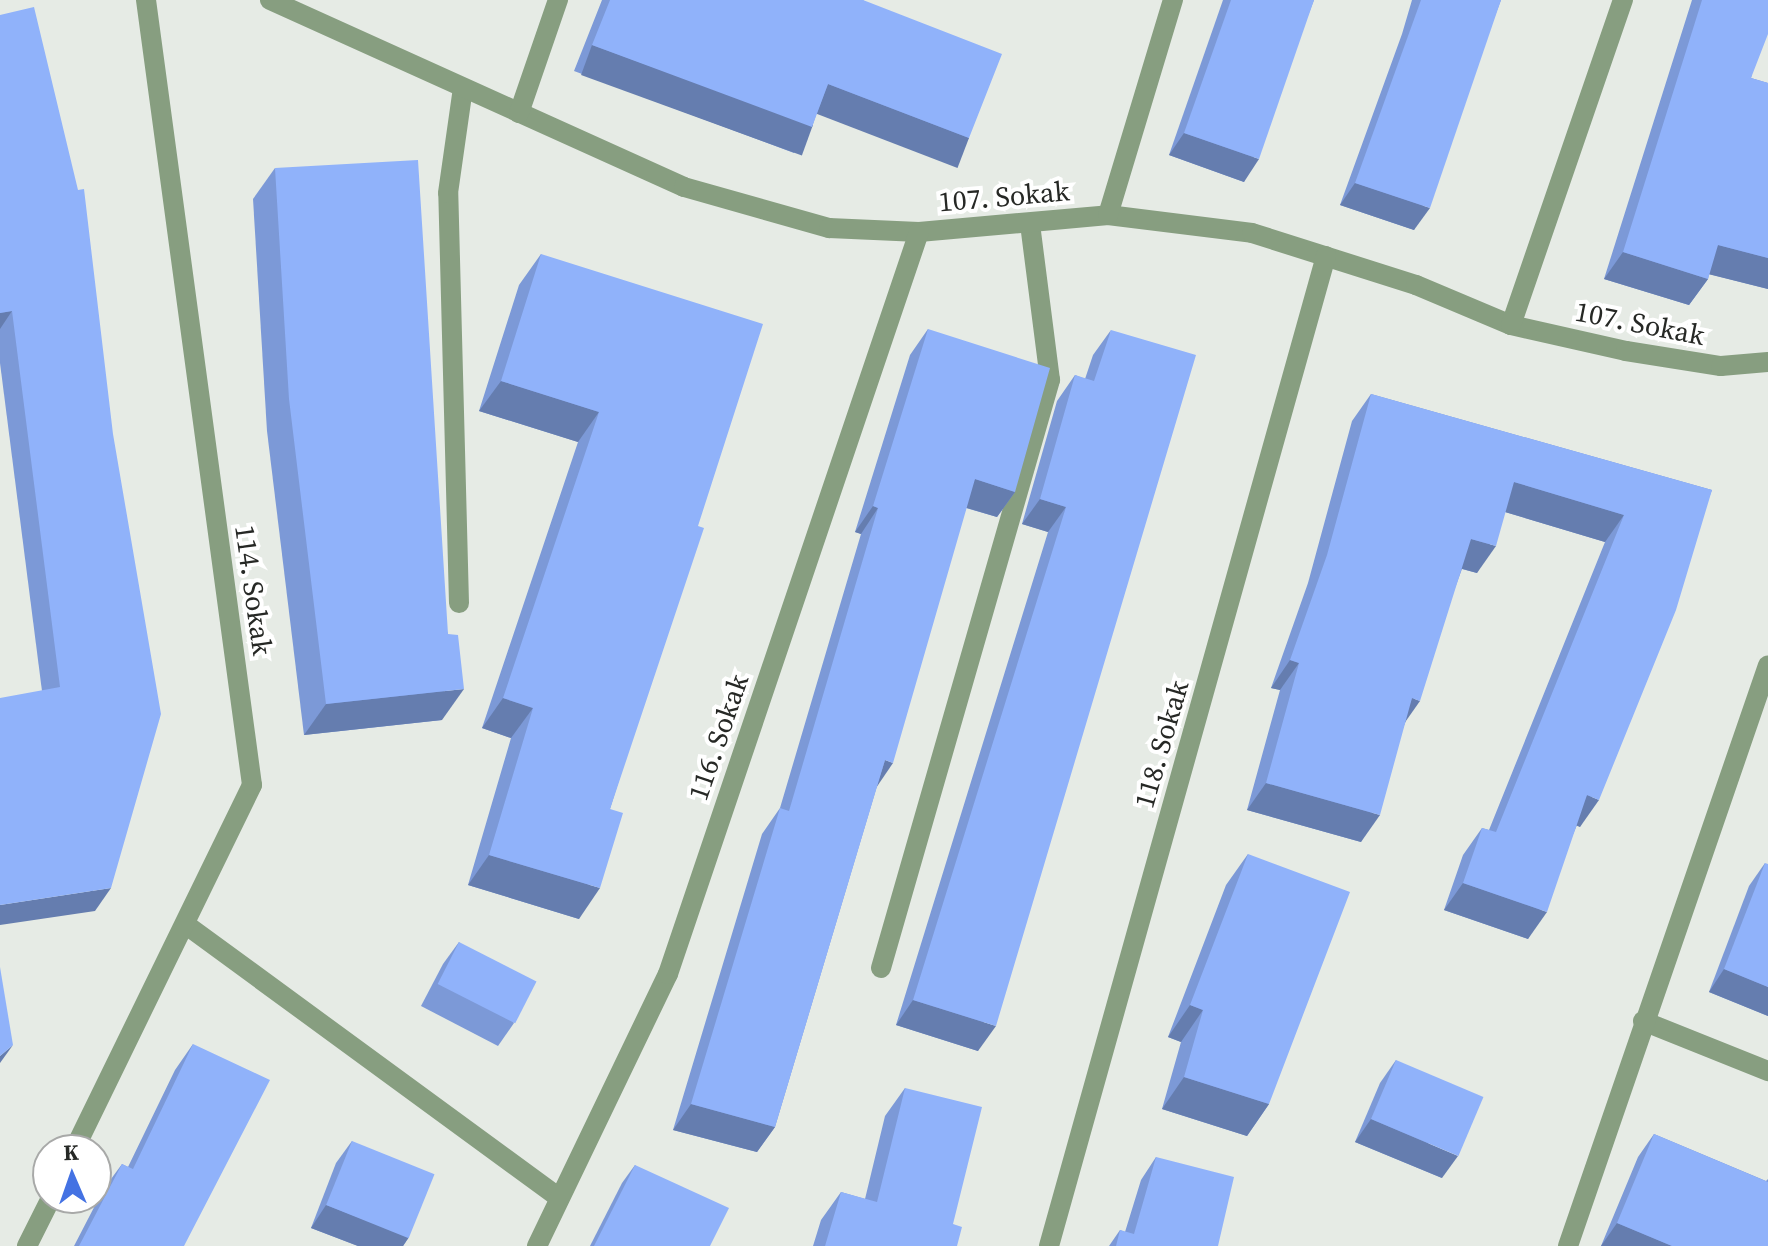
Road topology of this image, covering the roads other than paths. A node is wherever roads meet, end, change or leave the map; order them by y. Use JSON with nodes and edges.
{"nodes":[{"id":1,"x":146,"y":0,"type":"edge"},
{"id":2,"x":270,"y":0,"type":"edge"},
{"id":3,"x":558,"y":0,"type":"edge"},
{"id":4,"x":1173,"y":0,"type":"edge"},
{"id":5,"x":1623,"y":0,"type":"edge"},
{"id":6,"x":463,"y":88,"type":"junction"},
{"id":7,"x":519,"y":113,"type":"junction"},
{"id":8,"x":1108,"y":215,"type":"junction"},
{"id":9,"x":1030,"y":223,"type":"junction"},
{"id":10,"x":919,"y":232,"type":"junction"},
{"id":11,"x":1326,"y":256,"type":"junction"},
{"id":12,"x":1511,"y":325,"type":"junction"},
{"id":13,"x":1768,"y":362,"type":"edge"},
{"id":14,"x":459,"y":603,"type":"dead end"},
{"id":15,"x":1768,"y":665,"type":"edge"},
{"id":16,"x":185,"y":924,"type":"junction"},
{"id":17,"x":881,"y":968,"type":"dead end"},
{"id":18,"x":1643,"y":1021,"type":"junction"},
{"id":19,"x":1768,"y":1071,"type":"edge"},
{"id":20,"x":82,"y":1134,"type":"edge"},
{"id":21,"x":560,"y":1198,"type":"junction"},
{"id":22,"x":43,"y":1214,"type":"edge"},
{"id":23,"x":27,"y":1246,"type":"edge"},
{"id":24,"x":537,"y":1246,"type":"edge"},
{"id":25,"x":1049,"y":1246,"type":"edge"},
{"id":26,"x":1568,"y":1246,"type":"edge"}],
"edges":[{"from":1,"to":16,"type":"street","name":"114. Sokak"},
{"from":2,"to":6,"type":"street","name":"107. Sokak"},
{"from":3,"to":7,"type":"street"},
{"from":4,"to":8,"type":"street"},
{"from":5,"to":12,"type":"street"},
{"from":6,"to":7,"type":"street","name":"107. Sokak"},
{"from":6,"to":14,"type":"street"},
{"from":7,"to":10,"type":"street","name":"107. Sokak"},
{"from":8,"to":9,"type":"street","name":"107. Sokak"},
{"from":8,"to":11,"type":"street","name":"107. Sokak"},
{"from":9,"to":10,"type":"street","name":"107. Sokak"},
{"from":9,"to":17,"type":"street"},
{"from":10,"to":21,"type":"street","name":"116. Sokak"},
{"from":11,"to":12,"type":"street","name":"107. Sokak"},
{"from":11,"to":25,"type":"street","name":"118. Sokak"},
{"from":12,"to":13,"type":"street","name":"107. Sokak"},
{"from":15,"to":18,"type":"street"},
{"from":16,"to":20,"type":"street","name":"114. Sokak"},
{"from":16,"to":21,"type":"street"},
{"from":18,"to":19,"type":"street"},
{"from":18,"to":26,"type":"street"},
{"from":21,"to":24,"type":"street","name":"116. Sokak"},
{"from":22,"to":23,"type":"street"}]}
